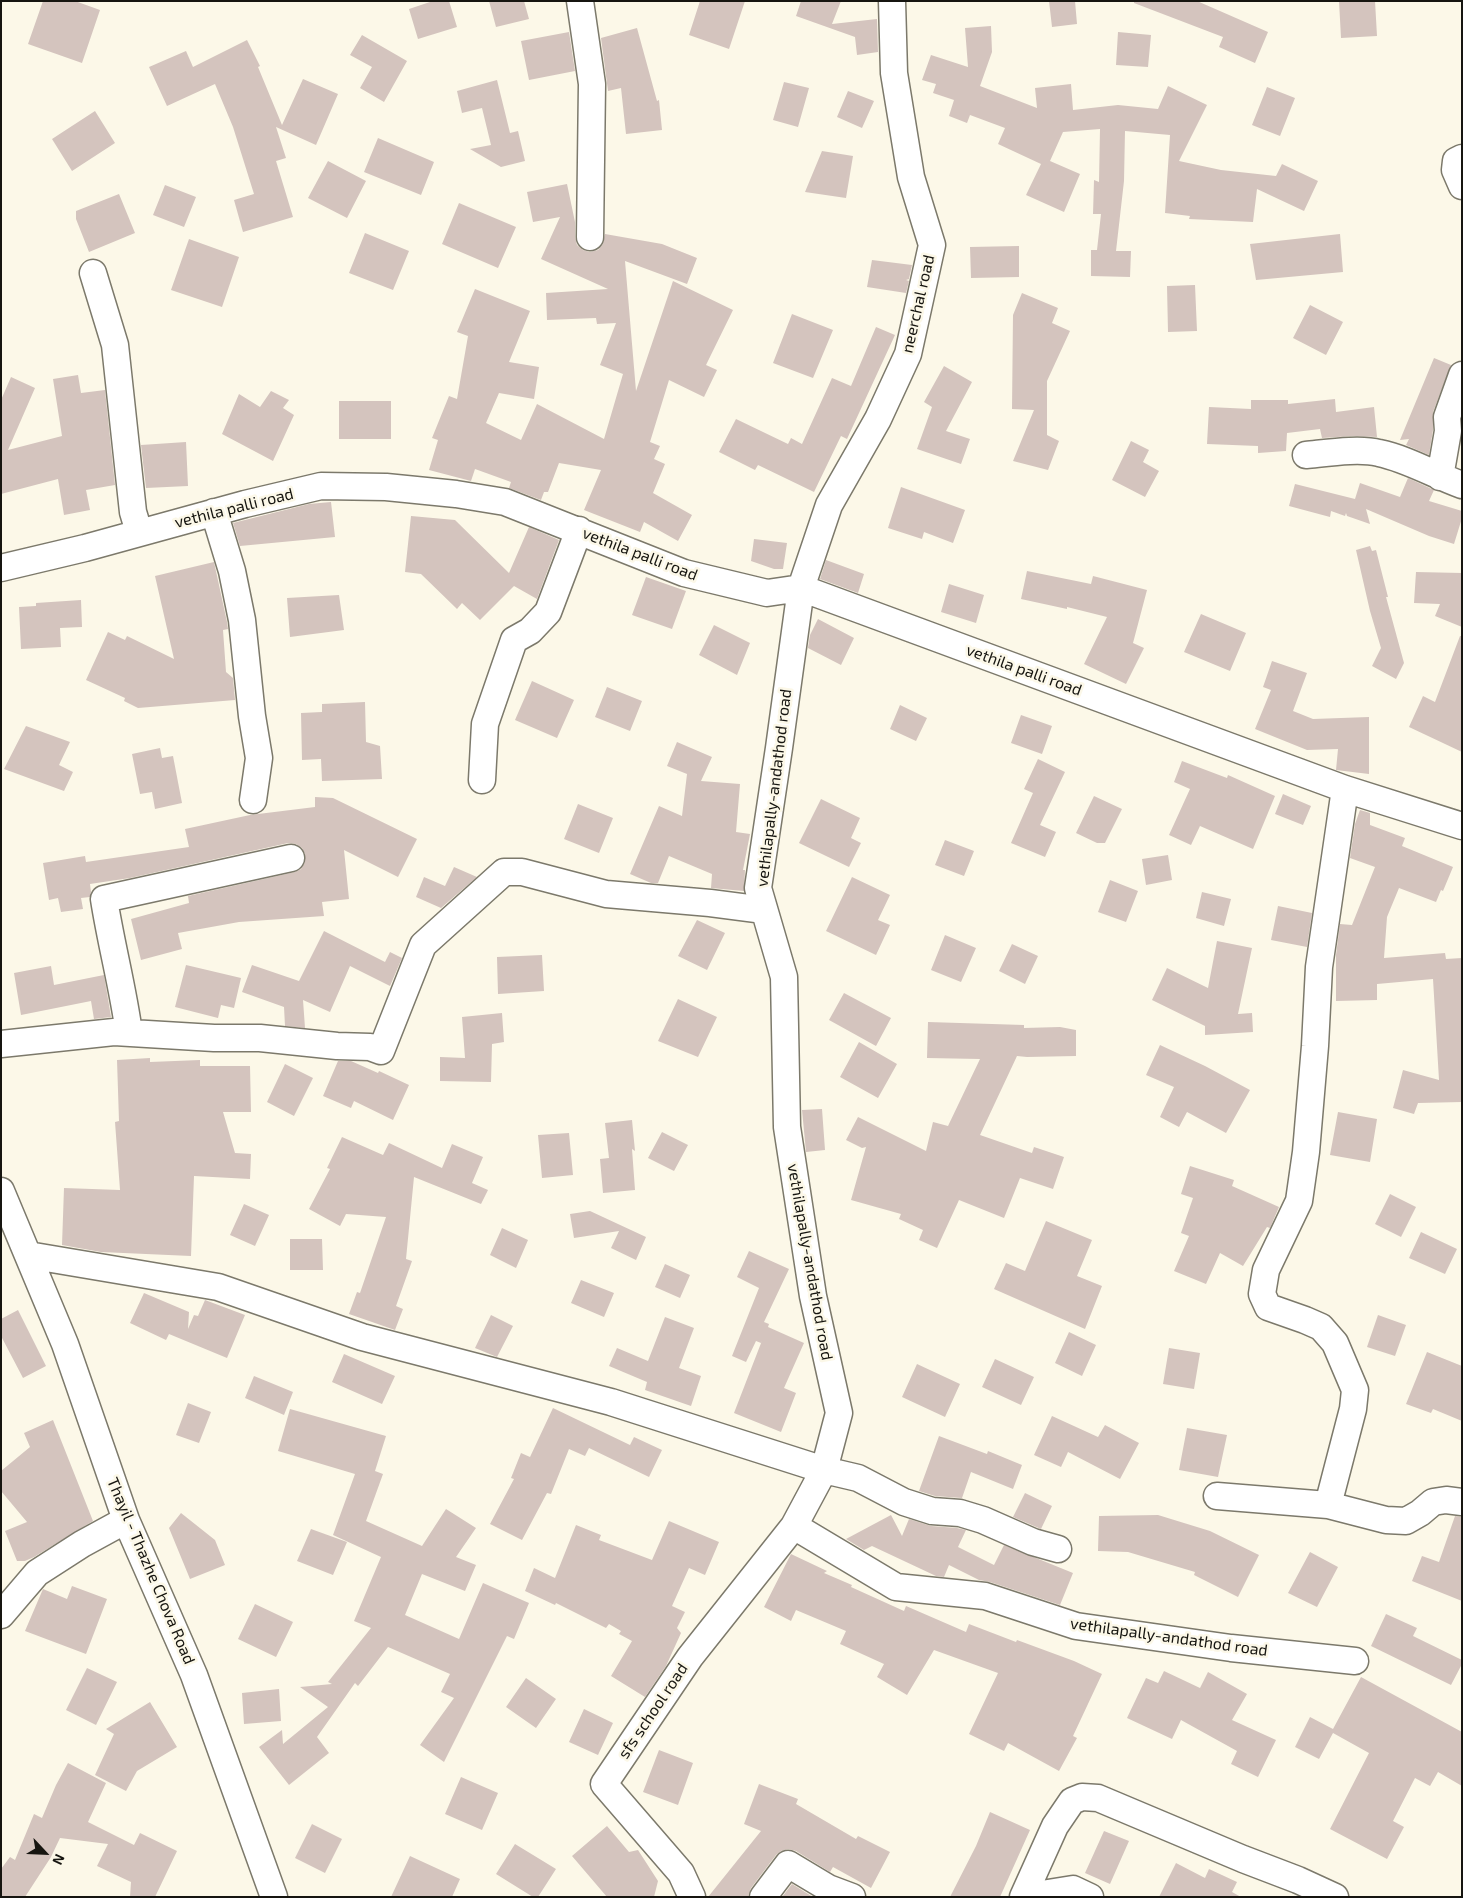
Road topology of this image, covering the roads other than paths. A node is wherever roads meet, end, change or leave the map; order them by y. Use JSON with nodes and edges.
{"nodes":[{"id":1,"x":580,"y":1,"type":"edge"},
{"id":2,"x":892,"y":1,"type":"edge"},
{"id":3,"x":1462,"y":158,"type":"edge"},
{"id":4,"x":1462,"y":186,"type":"edge"},
{"id":5,"x":590,"y":237,"type":"dead end"},
{"id":6,"x":92,"y":273,"type":"dead end"},
{"id":7,"x":1462,"y":375,"type":"edge"},
{"id":8,"x":1306,"y":455,"type":"dead end"},
{"id":9,"x":1451,"y":481,"type":"edge"},
{"id":10,"x":214,"y":512,"type":"junction"},
{"id":11,"x":579,"y":530,"type":"junction"},
{"id":12,"x":139,"y":532,"type":"junction"},
{"id":13,"x":1,"y":568,"type":"edge"},
{"id":14,"x":801,"y":588,"type":"junction"},
{"id":15,"x":482,"y":780,"type":"dead end"},
{"id":16,"x":1345,"y":789,"type":"junction"},
{"id":17,"x":254,"y":800,"type":"dead end"},
{"id":18,"x":1462,"y":826,"type":"edge"},
{"id":19,"x":291,"y":858,"type":"dead end"},
{"id":20,"x":764,"y":910,"type":"junction"},
{"id":21,"x":129,"y":1033,"type":"junction"},
{"id":22,"x":1,"y":1044,"type":"edge"},
{"id":23,"x":1,"y":1191,"type":"edge"},
{"id":24,"x":28,"y":1255,"type":"junction"},
{"id":25,"x":824,"y":1470,"type":"junction"},
{"id":26,"x":1217,"y":1496,"type":"dead end"},
{"id":27,"x":1462,"y":1502,"type":"edge"},
{"id":28,"x":1328,"y":1505,"type":"junction"},
{"id":29,"x":126,"y":1520,"type":"junction"},
{"id":30,"x":794,"y":1526,"type":"junction"},
{"id":31,"x":1058,"y":1549,"type":"dead end"},
{"id":32,"x":1,"y":1615,"type":"edge"},
{"id":33,"x":1356,"y":1661,"type":"dead end"},
{"id":34,"x":274,"y":1897,"type":"edge"},
{"id":35,"x":692,"y":1897,"type":"edge"},
{"id":36,"x":763,"y":1897,"type":"edge"},
{"id":37,"x":852,"y":1897,"type":"edge"},
{"id":38,"x":1023,"y":1897,"type":"edge"},
{"id":39,"x":1090,"y":1897,"type":"edge"},
{"id":40,"x":1335,"y":1897,"type":"edge"}],
"edges":[{"from":1,"to":5,"type":"street"},
{"from":2,"to":14,"type":"street","name":"neerchal road"},
{"from":3,"to":4,"type":"street"},
{"from":6,"to":12,"type":"street"},
{"from":7,"to":9,"type":"street"},
{"from":8,"to":9,"type":"street"},
{"from":10,"to":11,"type":"street","name":"vethila palli road"},
{"from":10,"to":12,"type":"street","name":"vethila palli road"},
{"from":10,"to":17,"type":"street"},
{"from":11,"to":14,"type":"street","name":"vethila palli road"},
{"from":11,"to":15,"type":"street"},
{"from":12,"to":13,"type":"street","name":"vethila palli road"},
{"from":14,"to":16,"type":"street","name":"vethila palli road"},
{"from":14,"to":20,"type":"street","name":"vethilapally-andathod road"},
{"from":16,"to":18,"type":"street","name":"vethila palli road"},
{"from":16,"to":28,"type":"street"},
{"from":19,"to":21,"type":"street"},
{"from":20,"to":21,"type":"street"},
{"from":20,"to":25,"type":"street","name":"vethilapally-andathod road"},
{"from":21,"to":22,"type":"street"},
{"from":23,"to":24,"type":"street","name":"Thayil - Thazhe Chova Road"},
{"from":24,"to":25,"type":"street"},
{"from":24,"to":29,"type":"street","name":"Thayil - Thazhe Chova Road"},
{"from":25,"to":30,"type":"street","name":"vethilapally-andathod road"},
{"from":25,"to":31,"type":"street"},
{"from":26,"to":28,"type":"street"},
{"from":27,"to":28,"type":"street"},
{"from":29,"to":32,"type":"street"},
{"from":29,"to":34,"type":"street","name":"Thayil - Thazhe Chova Road"},
{"from":30,"to":33,"type":"street","name":"vethilapally-andathod road"},
{"from":30,"to":35,"type":"street","name":"sfs school road"},
{"from":36,"to":37,"type":"street"},
{"from":38,"to":39,"type":"street"},
{"from":38,"to":40,"type":"street"}]}
